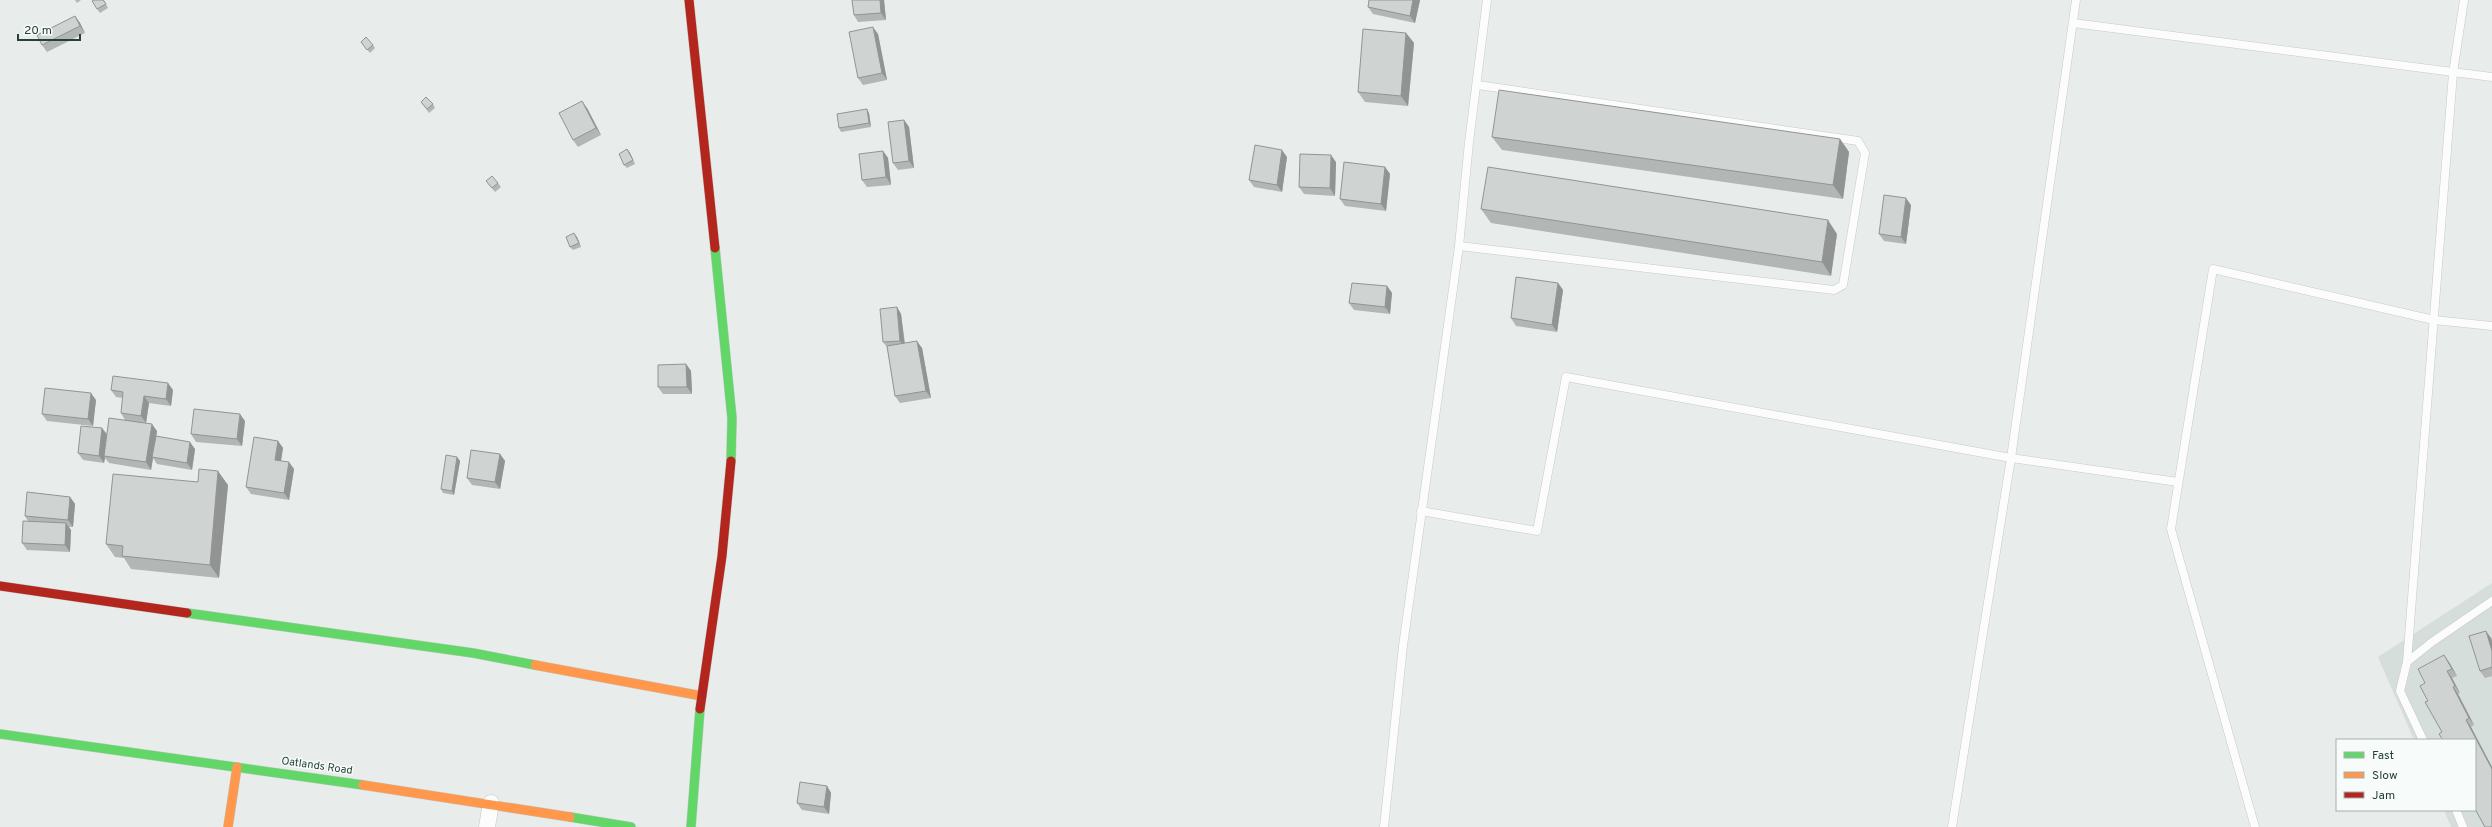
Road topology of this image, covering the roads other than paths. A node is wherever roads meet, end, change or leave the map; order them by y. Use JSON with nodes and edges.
{"nodes":[{"id":1,"x":688,"y":0,"type":"edge"},
{"id":2,"x":1487,"y":0,"type":"edge"},
{"id":3,"x":2076,"y":0,"type":"edge"},
{"id":4,"x":2464,"y":0,"type":"edge"},
{"id":5,"x":2072,"y":23,"type":"junction"},
{"id":6,"x":2453,"y":73,"type":"junction"},
{"id":7,"x":2492,"y":77,"type":"edge"},
{"id":8,"x":1478,"y":85,"type":"junction"},
{"id":9,"x":1459,"y":246,"type":"junction"},
{"id":10,"x":2434,"y":320,"type":"junction"},
{"id":11,"x":2492,"y":326,"type":"edge"},
{"id":12,"x":2011,"y":458,"type":"junction"},
{"id":13,"x":2178,"y":482,"type":"junction"},
{"id":14,"x":1421,"y":511,"type":"junction"},
{"id":15,"x":0,"y":586,"type":"edge"},
{"id":16,"x":2492,"y":602,"type":"edge"},
{"id":17,"x":2407,"y":662,"type":"junction"},
{"id":18,"x":702,"y":696,"type":"junction"},
{"id":19,"x":0,"y":734,"type":"edge"},
{"id":20,"x":2423,"y":739,"type":"edge"},
{"id":21,"x":237,"y":767,"type":"junction"},
{"id":22,"x":491,"y":803,"type":"junction"},
{"id":23,"x":2456,"y":811,"type":"edge"},
{"id":24,"x":228,"y":827,"type":"edge"},
{"id":25,"x":487,"y":827,"type":"edge"},
{"id":26,"x":631,"y":827,"type":"edge"},
{"id":27,"x":691,"y":827,"type":"edge"},
{"id":28,"x":1384,"y":827,"type":"edge"},
{"id":29,"x":1952,"y":827,"type":"edge"},
{"id":30,"x":2255,"y":827,"type":"edge"},
{"id":31,"x":2464,"y":827,"type":"edge"}],
"edges":[{"from":1,"to":18,"type":"street"},
{"from":2,"to":8,"type":"lane"},
{"from":3,"to":5,"type":"lane"},
{"from":4,"to":6,"type":"lane"},
{"from":5,"to":6,"type":"lane"},
{"from":5,"to":12,"type":"lane"},
{"from":6,"to":7,"type":"lane"},
{"from":6,"to":10,"type":"lane"},
{"from":8,"to":9,"type":"lane"},
{"from":8,"to":9,"type":"lane"},
{"from":9,"to":14,"type":"lane"},
{"from":10,"to":11,"type":"lane"},
{"from":10,"to":13,"type":"lane"},
{"from":10,"to":17,"type":"lane"},
{"from":12,"to":13,"type":"lane"},
{"from":12,"to":14,"type":"lane"},
{"from":12,"to":29,"type":"lane"},
{"from":13,"to":30,"type":"lane"},
{"from":14,"to":28,"type":"lane"},
{"from":15,"to":18,"type":"street"},
{"from":16,"to":17,"type":"lane"},
{"from":17,"to":20,"type":"lane"},
{"from":18,"to":27,"type":"street"},
{"from":19,"to":21,"type":"street","name":"Oatlands Road"},
{"from":21,"to":22,"type":"street","name":"Oatlands Road"},
{"from":21,"to":24,"type":"street"},
{"from":22,"to":25,"type":"street"},
{"from":22,"to":26,"type":"street","name":"Oatlands Road"},
{"from":23,"to":31,"type":"lane"}]}
